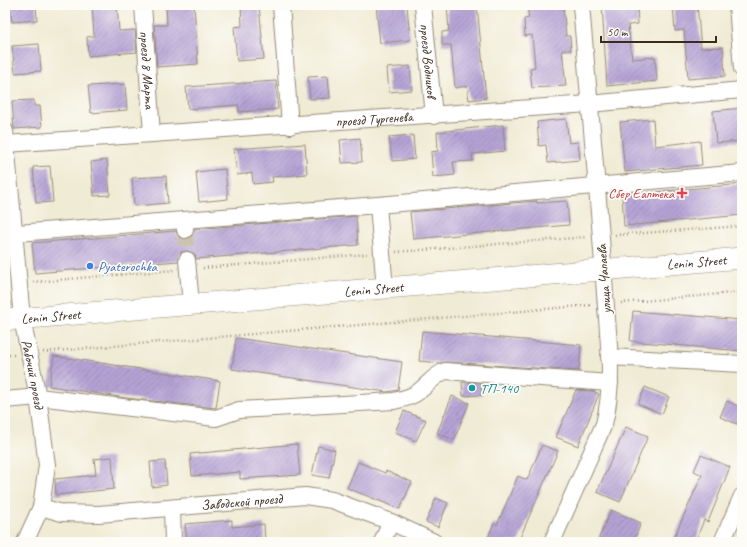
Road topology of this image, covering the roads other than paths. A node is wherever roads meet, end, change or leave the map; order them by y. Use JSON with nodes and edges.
{"nodes":[{"id":1,"x":143,"y":5,"type":"edge"},
{"id":2,"x":281,"y":5,"type":"edge"},
{"id":3,"x":423,"y":5,"type":"edge"},
{"id":4,"x":581,"y":5,"type":"edge"},
{"id":5,"x":737,"y":5,"type":"edge"},
{"id":6,"x":742,"y":69,"type":"edge"},
{"id":7,"x":742,"y":90,"type":"edge"},
{"id":8,"x":589,"y":104,"type":"junction"},
{"id":9,"x":434,"y":116,"type":"junction"},
{"id":10,"x":290,"y":126,"type":"junction"},
{"id":11,"x":152,"y":134,"type":"junction"},
{"id":12,"x":6,"y":138,"type":"edge"},
{"id":13,"x":742,"y":173,"type":"edge"},
{"id":14,"x":596,"y":185,"type":"junction"},
{"id":15,"x":378,"y":205,"type":"junction"},
{"id":16,"x":9,"y":234,"type":"edge"},
{"id":17,"x":742,"y":258,"type":"edge"},
{"id":18,"x":187,"y":260,"type":"tunnel mouth"},
{"id":19,"x":604,"y":271,"type":"junction"},
{"id":20,"x":385,"y":289,"type":"junction"},
{"id":21,"x":191,"y":305,"type":"junction"},
{"id":22,"x":14,"y":319,"type":"edge"},
{"id":23,"x":609,"y":357,"type":"junction"},
{"id":24,"x":742,"y":364,"type":"edge"},
{"id":25,"x":610,"y":383,"type":"junction"},
{"id":26,"x":38,"y":396,"type":"junction"},
{"id":27,"x":5,"y":400,"type":"edge"},
{"id":28,"x":742,"y":496,"type":"edge"},
{"id":29,"x":41,"y":506,"type":"junction"},
{"id":30,"x":172,"y":508,"type":"junction"},
{"id":31,"x":391,"y":522,"type":"junction"},
{"id":32,"x":25,"y":542,"type":"edge"},
{"id":33,"x":173,"y":542,"type":"edge"},
{"id":34,"x":382,"y":542,"type":"edge"},
{"id":35,"x":434,"y":542,"type":"edge"},
{"id":36,"x":552,"y":542,"type":"edge"},
{"id":37,"x":722,"y":542,"type":"edge"}],
"edges":[{"from":1,"to":11,"type":"street","name":"проезд 8 Марта"},
{"from":2,"to":10,"type":"street"},
{"from":3,"to":9,"type":"street","name":"проезд Водников"},
{"from":4,"to":8,"type":"street","name":"улица Чапаева"},
{"from":5,"to":6,"type":"street"},
{"from":7,"to":8,"type":"street","name":"проезд Тургенева"},
{"from":8,"to":9,"type":"street","name":"проезд Тургенева"},
{"from":8,"to":14,"type":"street","name":"улица Чапаева"},
{"from":9,"to":10,"type":"street","name":"проезд Тургенева"},
{"from":10,"to":11,"type":"street","name":"проезд Тургенева"},
{"from":11,"to":12,"type":"street","name":"проезд Тургенева"},
{"from":12,"to":16,"type":"street","name":"Рабочий проезд"},
{"from":13,"to":14,"type":"street"},
{"from":14,"to":15,"type":"street"},
{"from":14,"to":19,"type":"street","name":"улица Чапаева"},
{"from":15,"to":16,"type":"street"},
{"from":15,"to":20,"type":"street"},
{"from":16,"to":22,"type":"street","name":"Рабочий проезд"},
{"from":17,"to":19,"type":"main road","name":"Lenin Street"},
{"from":18,"to":21,"type":"street"},
{"from":19,"to":20,"type":"main road","name":"Lenin Street"},
{"from":19,"to":23,"type":"street","name":"улица Чапаева"},
{"from":20,"to":21,"type":"main road","name":"Lenin Street"},
{"from":21,"to":22,"type":"main road","name":"Lenin Street"},
{"from":22,"to":26,"type":"street","name":"Рабочий проезд"},
{"from":23,"to":24,"type":"street"},
{"from":23,"to":25,"type":"street","name":"улица Чапаева"},
{"from":25,"to":26,"type":"street"},
{"from":25,"to":36,"type":"street","name":"улица Чапаева"},
{"from":26,"to":27,"type":"street"},
{"from":26,"to":29,"type":"street","name":"Рабочий проезд"},
{"from":28,"to":37,"type":"street"},
{"from":29,"to":30,"type":"street","name":"Заводской проезд"},
{"from":29,"to":32,"type":"street","name":"Рабочий проезд"},
{"from":30,"to":31,"type":"street","name":"Заводской проезд"},
{"from":30,"to":33,"type":"street"},
{"from":31,"to":34,"type":"street"},
{"from":31,"to":35,"type":"street","name":"Заводской проезд"}]}
